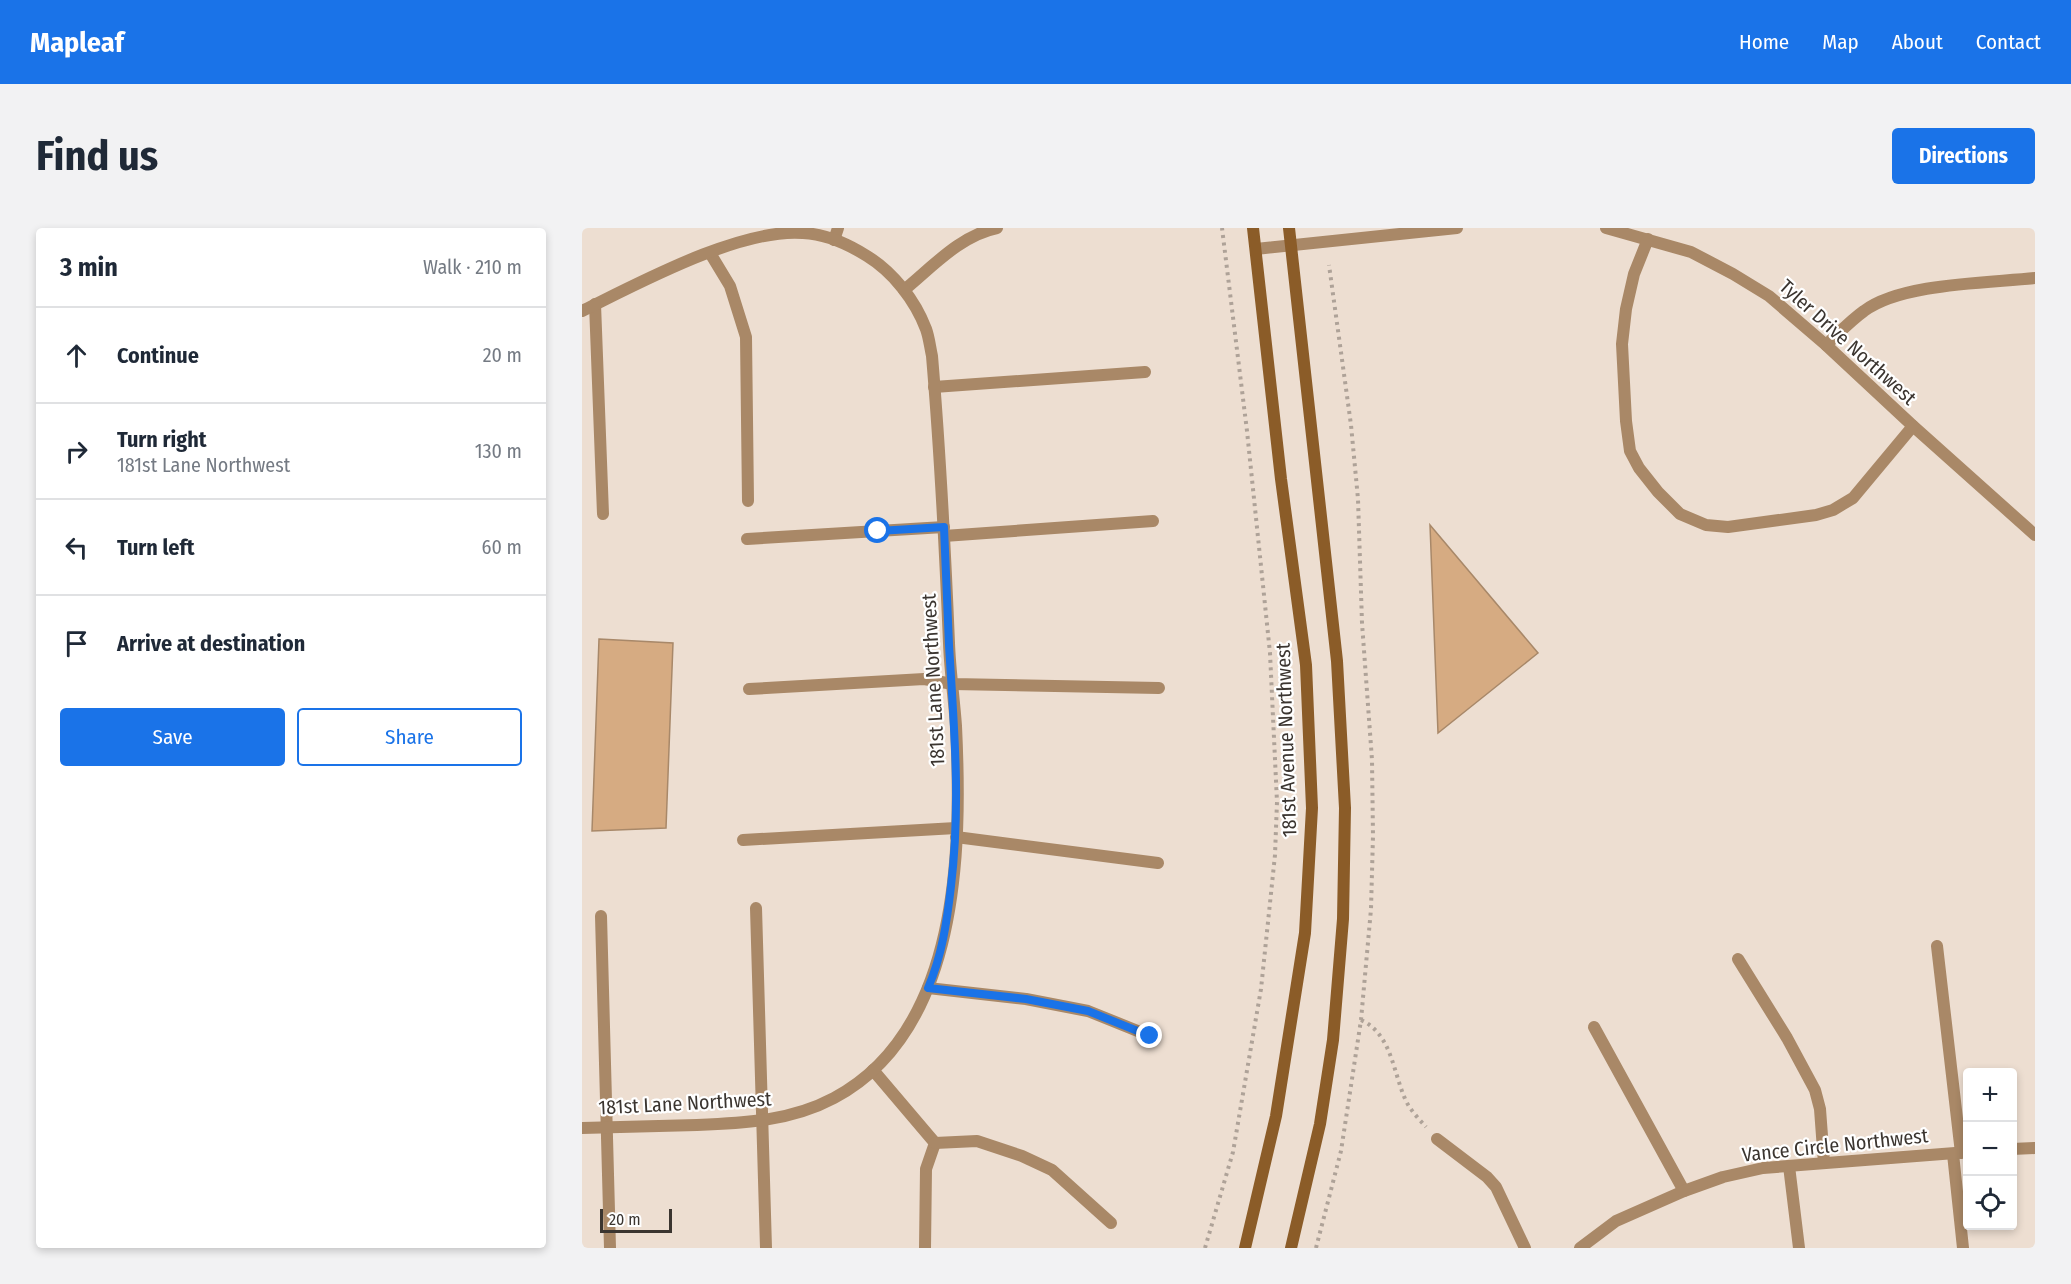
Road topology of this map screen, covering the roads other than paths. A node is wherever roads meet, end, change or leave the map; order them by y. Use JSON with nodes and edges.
{"nodes":[{"id":1,"x":998,"y":228,"type":"edge"},
{"id":2,"x":1253,"y":228,"type":"edge"},
{"id":3,"x":1289,"y":228,"type":"edge"},
{"id":4,"x":1457,"y":228,"type":"edge"},
{"id":5,"x":1606,"y":228,"type":"edge"},
{"id":6,"x":836,"y":234,"type":"edge"},
{"id":7,"x":1648,"y":239,"type":"junction"},
{"id":8,"x":1291,"y":244,"type":"junction"},
{"id":9,"x":1256,"y":249,"type":"junction"},
{"id":10,"x":710,"y":253,"type":"junction"},
{"id":11,"x":2035,"y":278,"type":"edge"},
{"id":12,"x":904,"y":290,"type":"junction"},
{"id":13,"x":595,"y":304,"type":"junction"},
{"id":14,"x":582,"y":311,"type":"edge"},
{"id":15,"x":1826,"y":345,"type":"junction"},
{"id":16,"x":1145,"y":372,"type":"dead end"},
{"id":17,"x":934,"y":387,"type":"junction"},
{"id":18,"x":1913,"y":426,"type":"junction"},
{"id":19,"x":748,"y":501,"type":"dead end"},
{"id":20,"x":603,"y":514,"type":"dead end"},
{"id":21,"x":1153,"y":520,"type":"dead end"},
{"id":22,"x":944,"y":532,"type":"junction"},
{"id":23,"x":2035,"y":535,"type":"edge"},
{"id":24,"x":747,"y":539,"type":"dead end"},
{"id":25,"x":952,"y":684,"type":"junction"},
{"id":26,"x":1160,"y":688,"type":"dead end"},
{"id":27,"x":749,"y":689,"type":"dead end"},
{"id":28,"x":956,"y":833,"type":"junction"},
{"id":29,"x":743,"y":840,"type":"dead end"},
{"id":30,"x":1158,"y":863,"type":"dead end"},
{"id":31,"x":756,"y":908,"type":"dead end"},
{"id":32,"x":601,"y":916,"type":"dead end"},
{"id":33,"x":1937,"y":946,"type":"dead end"},
{"id":34,"x":1738,"y":959,"type":"dead end"},
{"id":35,"x":928,"y":988,"type":"junction"},
{"id":36,"x":1594,"y":1027,"type":"dead end"},
{"id":37,"x":1150,"y":1036,"type":"dead end"},
{"id":38,"x":873,"y":1070,"type":"junction"},
{"id":39,"x":763,"y":1121,"type":"junction"},
{"id":40,"x":606,"y":1127,"type":"junction"},
{"id":41,"x":582,"y":1128,"type":"edge"},
{"id":42,"x":1437,"y":1139,"type":"road end"},
{"id":43,"x":935,"y":1143,"type":"junction"},
{"id":44,"x":2035,"y":1148,"type":"edge"},
{"id":45,"x":2017,"y":1149,"type":"edge"},
{"id":46,"x":1961,"y":1153,"type":"edge"},
{"id":47,"x":1824,"y":1163,"type":"junction"},
{"id":48,"x":1789,"y":1166,"type":"junction"},
{"id":49,"x":1684,"y":1191,"type":"junction"},
{"id":50,"x":1111,"y":1223,"type":"dead end"},
{"id":51,"x":610,"y":1248,"type":"edge"},
{"id":52,"x":766,"y":1248,"type":"edge"},
{"id":53,"x":925,"y":1248,"type":"edge"},
{"id":54,"x":1245,"y":1248,"type":"edge"},
{"id":55,"x":1291,"y":1248,"type":"edge"},
{"id":56,"x":1525,"y":1248,"type":"edge"},
{"id":57,"x":1580,"y":1248,"type":"edge"},
{"id":58,"x":1799,"y":1248,"type":"edge"},
{"id":59,"x":1963,"y":1248,"type":"edge"}],
"edges":[{"from":1,"to":12,"type":"street"},
{"from":2,"to":9,"type":"main road","name":"181st Avenue Northwest"},
{"from":3,"to":8,"type":"main road"},
{"from":4,"to":8,"type":"street"},
{"from":5,"to":7,"type":"street","name":"Tyler Drive Northwest"},
{"from":6,"to":10,"type":"street","name":"181st Lane Northwest"},
{"from":6,"to":12,"type":"street","name":"181st Lane Northwest"},
{"from":7,"to":15,"type":"street","name":"Tyler Drive Northwest"},
{"from":7,"to":18,"type":"street"},
{"from":8,"to":9,"type":"street"},
{"from":8,"to":55,"type":"main road"},
{"from":9,"to":54,"type":"main road","name":"181st Avenue Northwest"},
{"from":10,"to":13,"type":"street","name":"181st Lane Northwest"},
{"from":10,"to":19,"type":"street"},
{"from":11,"to":15,"type":"street"},
{"from":12,"to":17,"type":"street","name":"181st Lane Northwest"},
{"from":13,"to":14,"type":"street","name":"181st Lane Northwest"},
{"from":13,"to":20,"type":"street"},
{"from":15,"to":18,"type":"street","name":"Tyler Drive Northwest"},
{"from":16,"to":17,"type":"street"},
{"from":17,"to":22,"type":"street","name":"181st Lane Northwest"},
{"from":18,"to":23,"type":"street","name":"Tyler Drive Northwest"},
{"from":21,"to":22,"type":"street"},
{"from":22,"to":24,"type":"street"},
{"from":22,"to":25,"type":"street","name":"181st Lane Northwest"},
{"from":25,"to":26,"type":"street"},
{"from":25,"to":27,"type":"street"},
{"from":25,"to":28,"type":"street","name":"181st Lane Northwest"},
{"from":28,"to":29,"type":"street"},
{"from":28,"to":30,"type":"street"},
{"from":28,"to":35,"type":"street","name":"181st Lane Northwest"},
{"from":31,"to":39,"type":"street"},
{"from":32,"to":40,"type":"street"},
{"from":33,"to":46,"type":"street"},
{"from":34,"to":47,"type":"street"},
{"from":35,"to":37,"type":"street"},
{"from":35,"to":38,"type":"street","name":"181st Lane Northwest"},
{"from":36,"to":49,"type":"street"},
{"from":38,"to":39,"type":"street","name":"181st Lane Northwest"},
{"from":38,"to":43,"type":"street"},
{"from":39,"to":40,"type":"street","name":"181st Lane Northwest"},
{"from":39,"to":52,"type":"street"},
{"from":40,"to":41,"type":"street","name":"181st Lane Northwest"},
{"from":40,"to":51,"type":"street"},
{"from":42,"to":56,"type":"street"},
{"from":43,"to":50,"type":"street"},
{"from":43,"to":53,"type":"street"},
{"from":44,"to":45,"type":"street"},
{"from":46,"to":47,"type":"street","name":"Vance Circle Northwest"},
{"from":46,"to":59,"type":"street"},
{"from":47,"to":48,"type":"street","name":"Vance Circle Northwest"},
{"from":48,"to":49,"type":"street","name":"Vance Circle Northwest"},
{"from":48,"to":58,"type":"street"},
{"from":49,"to":57,"type":"street","name":"Vance Circle Northwest"}]}
